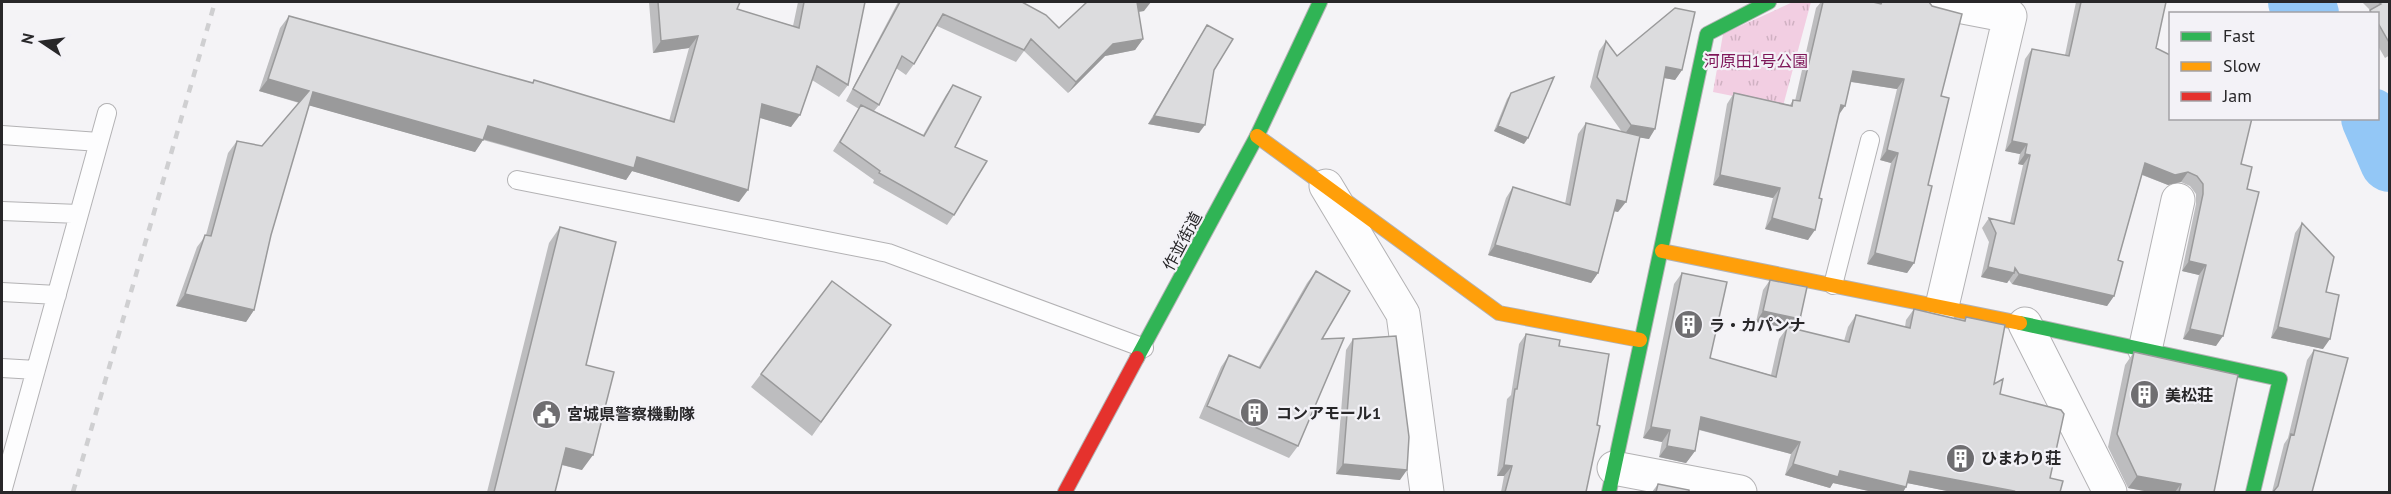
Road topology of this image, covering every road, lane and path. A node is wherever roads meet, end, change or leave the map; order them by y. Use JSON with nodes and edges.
{"nodes":[{"id":1,"x":1320,"y":2,"type":"edge"},
{"id":2,"x":1769,"y":2,"type":"edge"},
{"id":3,"x":1937,"y":2,"type":"edge"},
{"id":4,"x":106,"y":113,"type":"dead end"},
{"id":5,"x":2,"y":135,"type":"edge"},
{"id":6,"x":1257,"y":136,"type":"junction"},
{"id":7,"x":1870,"y":140,"type":"dead end"},
{"id":8,"x":99,"y":142,"type":"junction"},
{"id":9,"x":517,"y":180,"type":"dead end"},
{"id":10,"x":1326,"y":186,"type":"junction"},
{"id":11,"x":2178,"y":200,"type":"dead end"},
{"id":12,"x":2,"y":212,"type":"edge"},
{"id":13,"x":79,"y":214,"type":"junction"},
{"id":14,"x":1662,"y":251,"type":"junction"},
{"id":15,"x":1833,"y":285,"type":"junction"},
{"id":16,"x":2,"y":292,"type":"edge"},
{"id":17,"x":57,"y":295,"type":"junction"},
{"id":18,"x":1942,"y":306,"type":"junction"},
{"id":19,"x":2025,"y":324,"type":"junction"},
{"id":20,"x":1640,"y":340,"type":"junction"},
{"id":21,"x":1144,"y":348,"type":"junction"},
{"id":22,"x":2145,"y":350,"type":"junction"},
{"id":23,"x":2,"y":368,"type":"edge"},
{"id":24,"x":36,"y":370,"type":"junction"},
{"id":25,"x":8,"y":446,"type":"edge"},
{"id":26,"x":1612,"y":480,"type":"edge"},
{"id":27,"x":1070,"y":491,"type":"edge"},
{"id":28,"x":2,"y":492,"type":"edge"},
{"id":29,"x":1427,"y":492,"type":"edge"},
{"id":30,"x":1740,"y":492,"type":"edge"},
{"id":31,"x":2110,"y":492,"type":"edge"},
{"id":32,"x":2253,"y":492,"type":"edge"}],
"edges":[{"from":1,"to":6,"type":"street","name":"作並街道"},
{"from":2,"to":14,"type":"street"},
{"from":3,"to":18,"type":"street"},
{"from":4,"to":8,"type":"lane"},
{"from":5,"to":8,"type":"lane"},
{"from":6,"to":10,"type":"street"},
{"from":6,"to":21,"type":"street","name":"作並街道"},
{"from":7,"to":15,"type":"lane"},
{"from":8,"to":13,"type":"lane"},
{"from":9,"to":21,"type":"lane"},
{"from":10,"to":20,"type":"street"},
{"from":10,"to":29,"type":"street"},
{"from":11,"to":22,"type":"street"},
{"from":12,"to":13,"type":"lane"},
{"from":13,"to":17,"type":"lane"},
{"from":14,"to":15,"type":"street"},
{"from":14,"to":20,"type":"street"},
{"from":15,"to":18,"type":"street"},
{"from":16,"to":17,"type":"lane"},
{"from":17,"to":24,"type":"lane"},
{"from":18,"to":19,"type":"street"},
{"from":19,"to":22,"type":"street"},
{"from":19,"to":31,"type":"street"},
{"from":20,"to":26,"type":"street"},
{"from":21,"to":27,"type":"street","name":"作並街道"},
{"from":22,"to":32,"type":"street"},
{"from":23,"to":24,"type":"lane"},
{"from":24,"to":25,"type":"lane"},
{"from":25,"to":28,"type":"lane"},
{"from":26,"to":30,"type":"street"}]}
